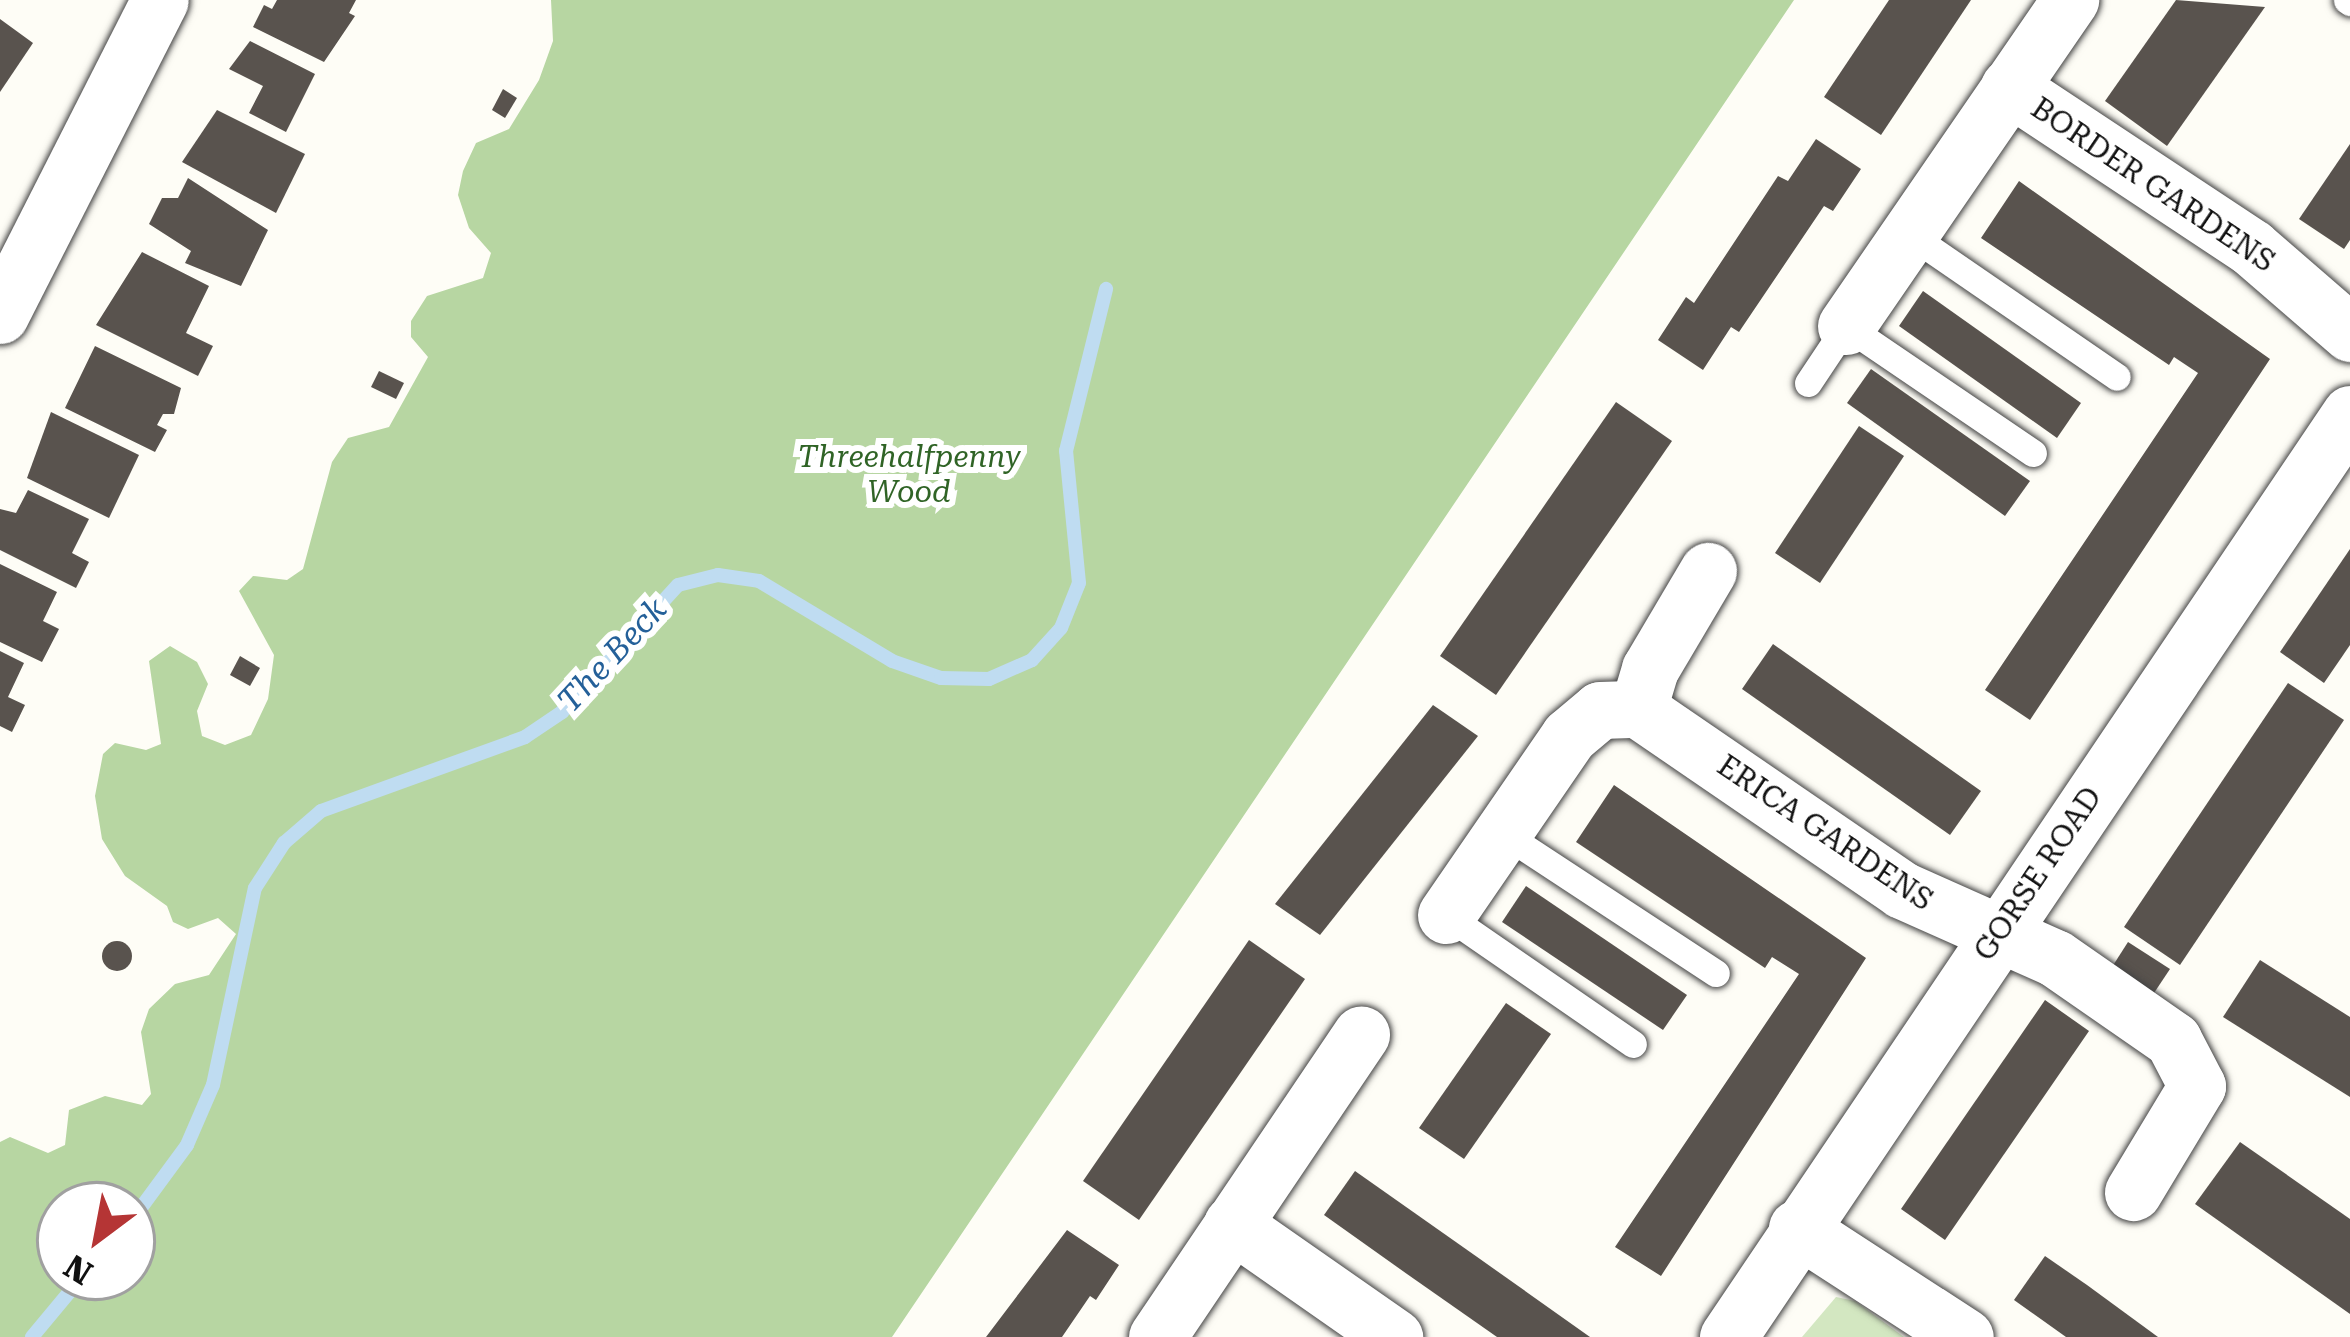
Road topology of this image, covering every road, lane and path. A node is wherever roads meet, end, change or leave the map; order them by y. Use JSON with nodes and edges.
{"nodes":[{"id":1,"x":160,"y":0,"type":"edge"},
{"id":2,"x":2070,"y":0,"type":"edge"},
{"id":3,"x":2009,"y":87,"type":"junction"},
{"id":4,"x":1909,"y":234,"type":"junction"},
{"id":5,"x":0,"y":315,"type":"edge"},
{"id":6,"x":1846,"y":326,"type":"junction"},
{"id":7,"x":2350,"y":333,"type":"edge"},
{"id":8,"x":2116,"y":377,"type":"dead end"},
{"id":9,"x":1808,"y":383,"type":"dead end"},
{"id":10,"x":2350,"y":414,"type":"edge"},
{"id":11,"x":2032,"y":453,"type":"dead end"},
{"id":12,"x":1708,"y":571,"type":"dead end"},
{"id":13,"x":1638,"y":710,"type":"junction"},
{"id":14,"x":1501,"y":832,"type":"junction"},
{"id":15,"x":1446,"y":915,"type":"joint"},
{"id":16,"x":1999,"y":932,"type":"junction"},
{"id":17,"x":1716,"y":973,"type":"dead end"},
{"id":18,"x":1361,"y":1034,"type":"dead end"},
{"id":19,"x":1634,"y":1044,"type":"dead end"},
{"id":20,"x":2133,"y":1192,"type":"dead end"},
{"id":21,"x":1232,"y":1224,"type":"junction"},
{"id":22,"x":1797,"y":1228,"type":"junction"},
{"id":23,"x":1157,"y":1337,"type":"edge"},
{"id":24,"x":1394,"y":1337,"type":"edge"},
{"id":25,"x":1728,"y":1337,"type":"edge"},
{"id":26,"x":1965,"y":1337,"type":"edge"}],
"edges":[{"from":1,"to":5,"type":"street"},
{"from":2,"to":3,"type":"street"},
{"from":3,"to":4,"type":"street","name":"BORDER GARDENS"},
{"from":3,"to":7,"type":"street","name":"BORDER GARDENS"},
{"from":4,"to":6,"type":"street","name":"BORDER GARDENS"},
{"from":4,"to":8,"type":"lane"},
{"from":6,"to":9,"type":"lane"},
{"from":6,"to":11,"type":"lane"},
{"from":10,"to":16,"type":"street","name":"GORSE ROAD"},
{"from":12,"to":13,"type":"street"},
{"from":13,"to":14,"type":"street"},
{"from":13,"to":16,"type":"street","name":"ERICA GARDENS"},
{"from":14,"to":15,"type":"street"},
{"from":14,"to":17,"type":"lane"},
{"from":15,"to":19,"type":"lane"},
{"from":16,"to":20,"type":"street","name":"ERICA GARDENS"},
{"from":16,"to":22,"type":"street","name":"GORSE ROAD"},
{"from":18,"to":21,"type":"street"},
{"from":21,"to":23,"type":"street"},
{"from":21,"to":24,"type":"street"},
{"from":22,"to":25,"type":"street","name":"GORSE ROAD"},
{"from":22,"to":26,"type":"street"}]}
